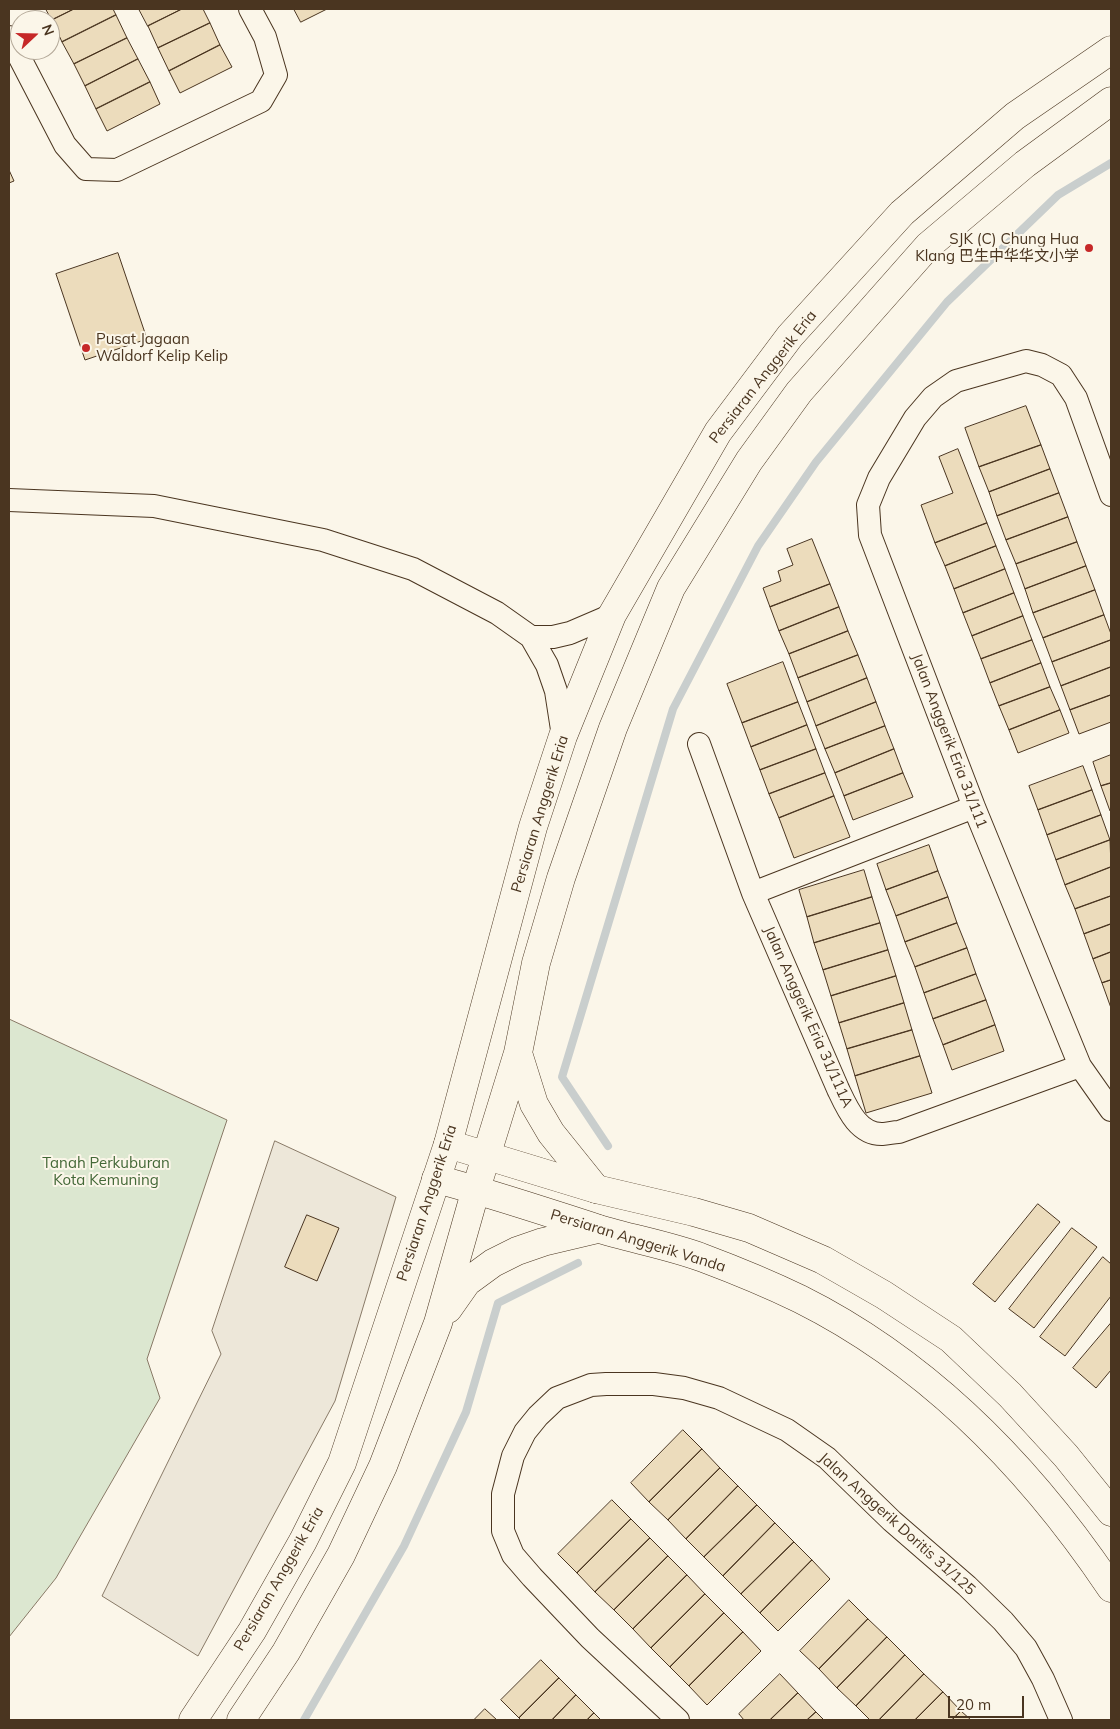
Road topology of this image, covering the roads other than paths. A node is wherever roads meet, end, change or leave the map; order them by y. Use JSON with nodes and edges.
{"nodes":[{"id":1,"x":250,"y":9,"type":"edge"},
{"id":2,"x":9,"y":37,"type":"edge"},
{"id":3,"x":1111,"y":50,"type":"edge"},
{"id":4,"x":1111,"y":101,"type":"edge"},
{"id":5,"x":1111,"y":495,"type":"edge"},
{"id":6,"x":9,"y":500,"type":"edge"},
{"id":7,"x":612,"y":615,"type":"junction"},
{"id":8,"x":531,"y":636,"type":"junction"},
{"id":9,"x":563,"y":736,"type":"junction"},
{"id":10,"x":698,"y":744,"type":"dead end"},
{"id":11,"x":974,"y":807,"type":"junction"},
{"id":12,"x":753,"y":893,"type":"junction"},
{"id":13,"x":518,"y":1053,"type":"junction"},
{"id":14,"x":1080,"y":1066,"type":"junction"},
{"id":15,"x":1111,"y":1110,"type":"edge"},
{"id":16,"x":448,"y":1144,"type":"junction"},
{"id":17,"x":486,"y":1155,"type":"junction"},
{"id":18,"x":436,"y":1178,"type":"junction"},
{"id":19,"x":596,"y":1188,"type":"junction"},
{"id":20,"x":476,"y":1189,"type":"junction"},
{"id":21,"x":598,"y":1228,"type":"junction"},
{"id":22,"x":438,"y":1323,"type":"junction"},
{"id":23,"x":1111,"y":1512,"type":"edge"},
{"id":24,"x":1111,"y":1588,"type":"edge"},
{"id":25,"x":193,"y":1720,"type":"edge"},
{"id":26,"x":241,"y":1720,"type":"edge"},
{"id":27,"x":678,"y":1720,"type":"edge"},
{"id":28,"x":1062,"y":1720,"type":"edge"}],
"edges":[{"from":1,"to":2,"type":"street"},
{"from":3,"to":7,"type":"main road","name":"Persiaran Anggerik Eria"},
{"from":4,"to":13,"type":"main road"},
{"from":5,"to":11,"type":"street","name":"Jalan Anggerik Eria 31/111"},
{"from":6,"to":8,"type":"street"},
{"from":7,"to":8,"type":"street"},
{"from":7,"to":9,"type":"main road","name":"Persiaran Anggerik Eria"},
{"from":8,"to":9,"type":"street"},
{"from":9,"to":16,"type":"main road","name":"Persiaran Anggerik Eria"},
{"from":10,"to":12,"type":"street","name":"Jalan Anggerik Eria 31/111A"},
{"from":11,"to":12,"type":"street"},
{"from":11,"to":14,"type":"street","name":"Jalan Anggerik Eria 31/111"},
{"from":12,"to":14,"type":"street","name":"Jalan Anggerik Eria 31/111A"},
{"from":13,"to":17,"type":"main road"},
{"from":13,"to":19,"type":"main road"},
{"from":14,"to":15,"type":"street","name":"Jalan Anggerik Eria 31/111"},
{"from":16,"to":17,"type":"main road"},
{"from":16,"to":18,"type":"main road","name":"Persiaran Anggerik Eria"},
{"from":17,"to":19,"type":"main road"},
{"from":17,"to":20,"type":"main road"},
{"from":18,"to":20,"type":"main road","name":"Persiaran Anggerik Vanda"},
{"from":18,"to":25,"type":"main road","name":"Persiaran Anggerik Eria"},
{"from":19,"to":23,"type":"main road"},
{"from":20,"to":21,"type":"main road","name":"Persiaran Anggerik Vanda"},
{"from":20,"to":22,"type":"main road"},
{"from":21,"to":22,"type":"main road"},
{"from":21,"to":24,"type":"main road","name":"Persiaran Anggerik Vanda"},
{"from":22,"to":26,"type":"main road"},
{"from":27,"to":28,"type":"street","name":"Jalan Anggerik Doritis 31/125"}]}
